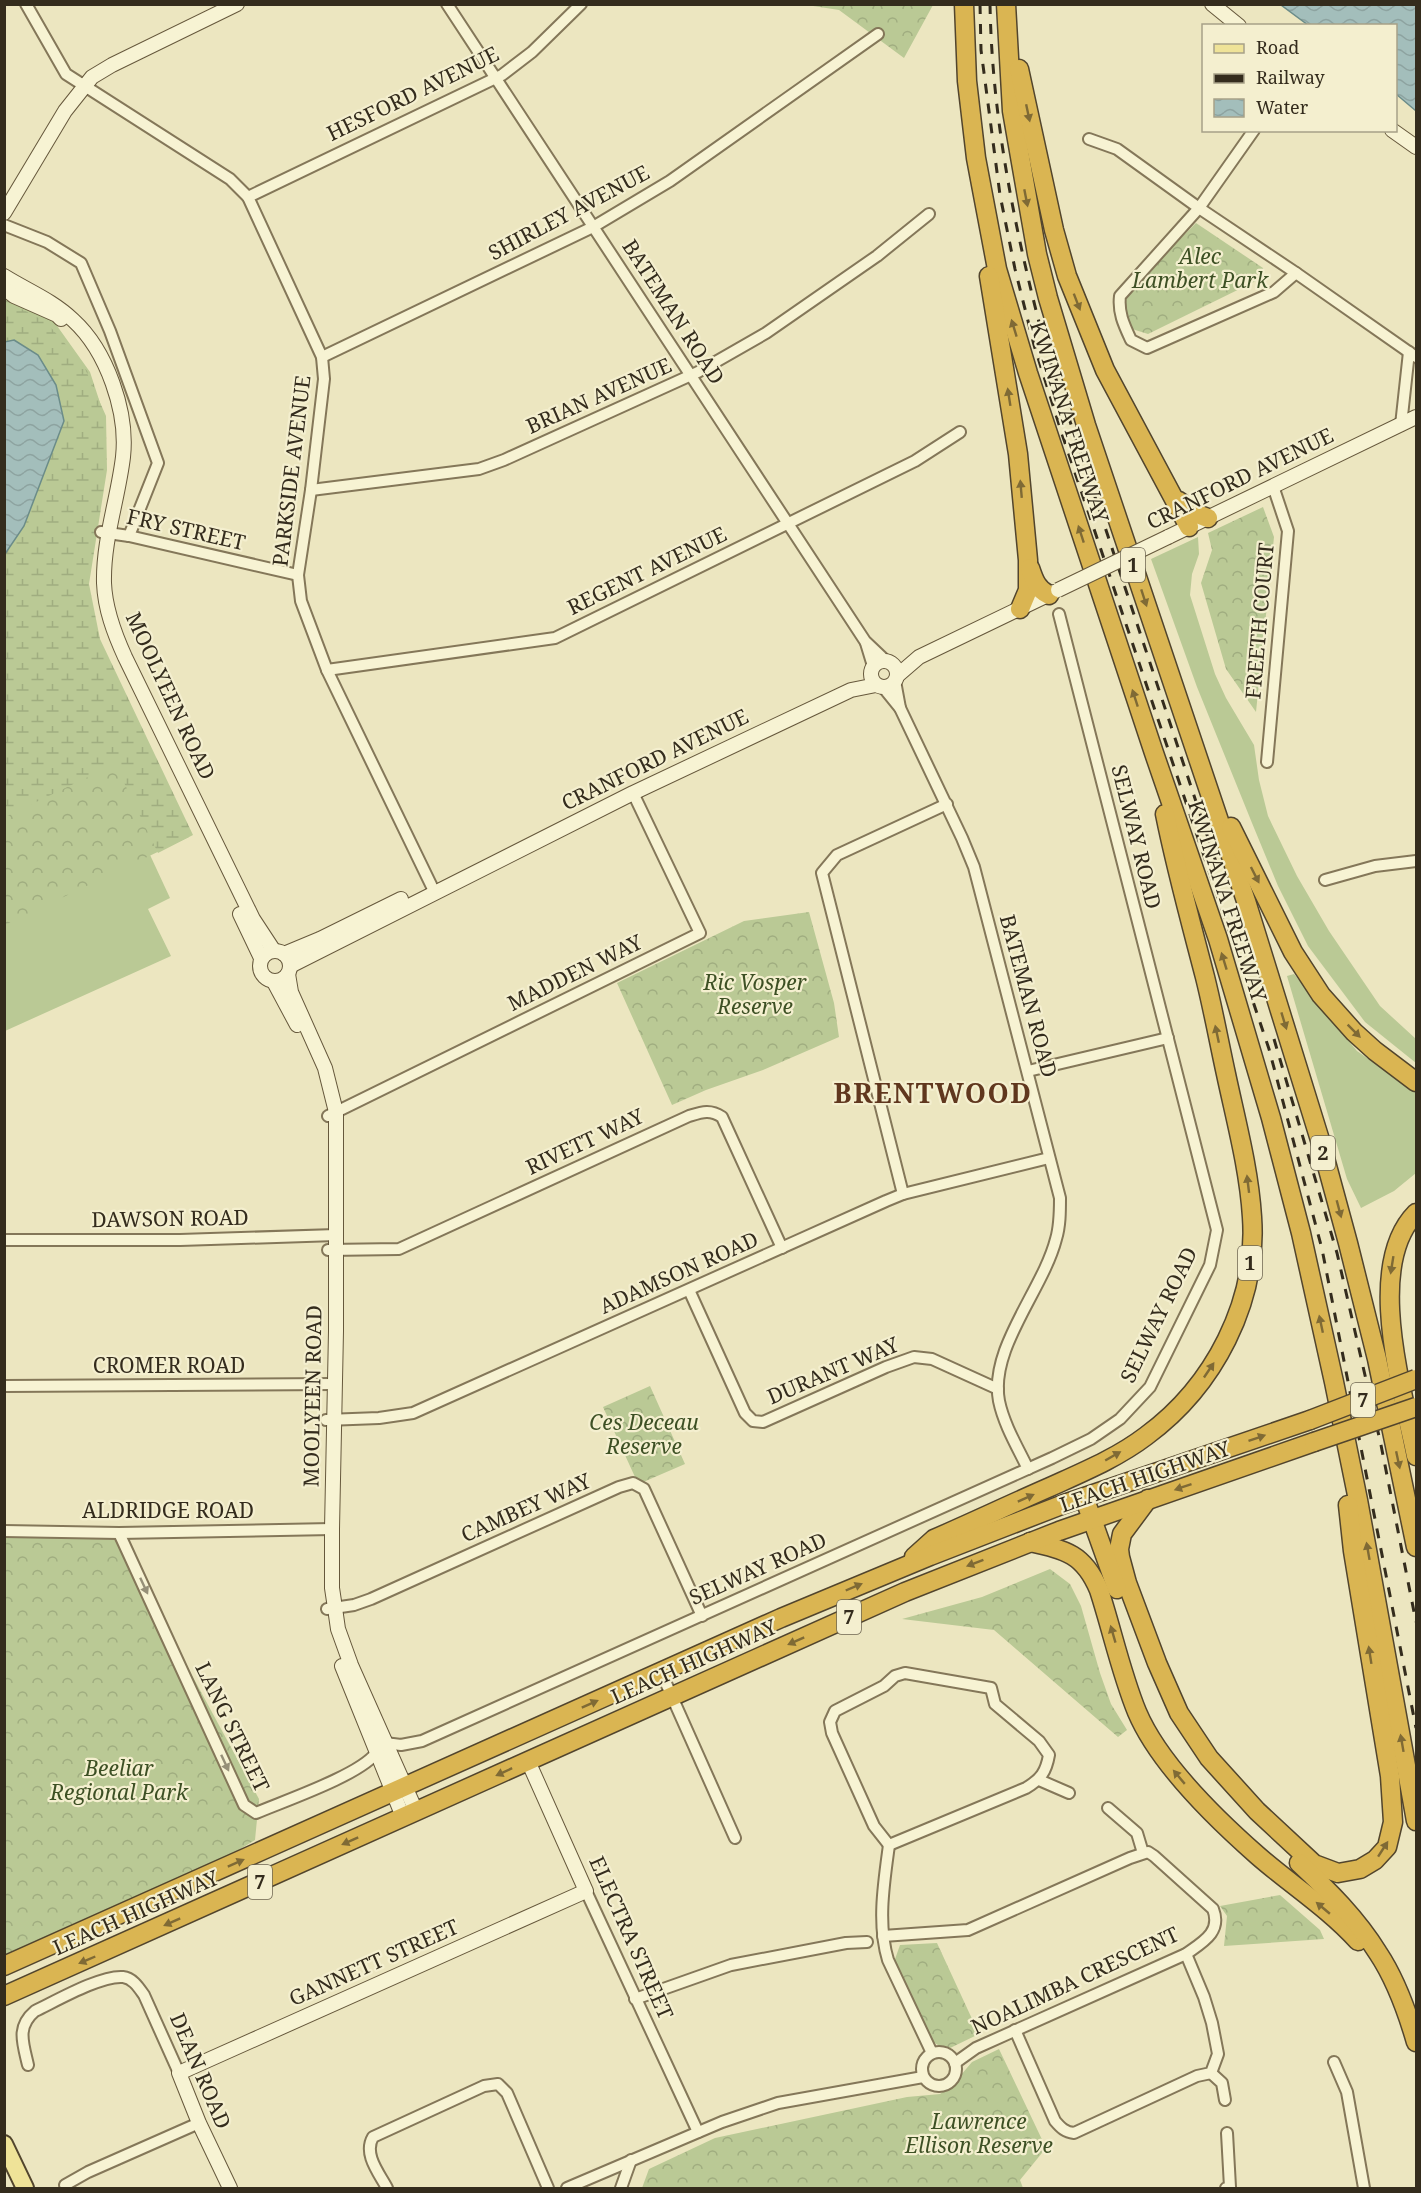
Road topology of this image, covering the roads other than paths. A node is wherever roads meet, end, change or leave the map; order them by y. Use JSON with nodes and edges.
{"nodes":[{"id":1,"x":26,"y":4,"type":"edge"},
{"id":2,"x":237,"y":4,"type":"edge"},
{"id":3,"x":447,"y":4,"type":"edge"},
{"id":4,"x":581,"y":4,"type":"edge"},
{"id":5,"x":958,"y":4,"type":"edge"},
{"id":6,"x":964,"y":4,"type":"edge"},
{"id":7,"x":1212,"y":4,"type":"edge"},
{"id":8,"x":218,"y":9,"type":"edge"},
{"id":9,"x":1006,"y":10,"type":"edge"},
{"id":10,"x":1237,"y":24,"type":"edge"},
{"id":11,"x":878,"y":34,"type":"dead end"},
{"id":12,"x":496,"y":77,"type":"junction"},
{"id":13,"x":84,"y":86,"type":"junction"},
{"id":14,"x":1253,"y":132,"type":"edge"},
{"id":15,"x":1395,"y":132,"type":"edge"},
{"id":16,"x":1089,"y":139,"type":"dead end"},
{"id":17,"x":1416,"y":147,"type":"edge"},
{"id":18,"x":248,"y":197,"type":"junction"},
{"id":19,"x":1198,"y":208,"type":"junction"},
{"id":20,"x":4,"y":213,"type":"edge"},
{"id":21,"x":929,"y":214,"type":"dead end"},
{"id":22,"x":4,"y":225,"type":"edge"},
{"id":23,"x":593,"y":227,"type":"junction"},
{"id":24,"x":1296,"y":273,"type":"junction"},
{"id":25,"x":4,"y":276,"type":"edge"},
{"id":26,"x":4,"y":288,"type":"edge"},
{"id":27,"x":1413,"y":355,"type":"edge"},
{"id":28,"x":322,"y":357,"type":"junction"},
{"id":29,"x":691,"y":375,"type":"junction"},
{"id":30,"x":1416,"y":417,"type":"edge"},
{"id":31,"x":1401,"y":425,"type":"junction"},
{"id":32,"x":960,"y":432,"type":"dead end"},
{"id":33,"x":1273,"y":486,"type":"junction"},
{"id":34,"x":311,"y":490,"type":"junction"},
{"id":35,"x":1171,"y":493,"type":"junction"},
{"id":36,"x":1208,"y":518,"type":"junction"},
{"id":37,"x":789,"y":524,"type":"junction"},
{"id":38,"x":1189,"y":527,"type":"junction"},
{"id":39,"x":106,"y":532,"type":"junction"},
{"id":40,"x":129,"y":536,"type":"junction"},
{"id":41,"x":1028,"y":560,"type":"junction"},
{"id":42,"x":298,"y":575,"type":"junction"},
{"id":43,"x":1053,"y":592,"type":"junction"},
{"id":44,"x":1020,"y":609,"type":"junction"},
{"id":45,"x":1059,"y":614,"type":"dead end"},
{"id":46,"x":327,"y":670,"type":"junction"},
{"id":47,"x":884,"y":674,"type":"junction"},
{"id":48,"x":1154,"y":753,"type":"junction"},
{"id":49,"x":1267,"y":762,"type":"dead end"},
{"id":50,"x":1200,"y":766,"type":"junction"},
{"id":51,"x":633,"y":794,"type":"junction"},
{"id":52,"x":947,"y":804,"type":"junction"},
{"id":53,"x":1416,"y":861,"type":"edge"},
{"id":54,"x":1325,"y":880,"type":"dead end"},
{"id":55,"x":433,"y":889,"type":"junction"},
{"id":56,"x":261,"y":958,"type":"junction"},
{"id":57,"x":284,"y":961,"type":"junction"},
{"id":58,"x":274,"y":982,"type":"junction"},
{"id":59,"x":1168,"y":1038,"type":"junction"},
{"id":60,"x":1028,"y":1071,"type":"junction"},
{"id":61,"x":1416,"y":1082,"type":"edge"},
{"id":62,"x":332,"y":1114,"type":"junction"},
{"id":63,"x":1049,"y":1158,"type":"junction"},
{"id":64,"x":903,"y":1194,"type":"junction"},
{"id":65,"x":1416,"y":1213,"type":"edge"},
{"id":66,"x":4,"y":1240,"type":"edge"},
{"id":67,"x":332,"y":1243,"type":"junction"},
{"id":68,"x":782,"y":1248,"type":"junction"},
{"id":69,"x":689,"y":1290,"type":"junction"},
{"id":70,"x":1416,"y":1379,"type":"edge"},
{"id":71,"x":1334,"y":1382,"type":"junction"},
{"id":72,"x":330,"y":1384,"type":"junction"},
{"id":73,"x":4,"y":1386,"type":"edge"},
{"id":74,"x":998,"y":1389,"type":"junction"},
{"id":75,"x":1416,"y":1407,"type":"edge"},
{"id":76,"x":330,"y":1420,"type":"junction"},
{"id":77,"x":1416,"y":1456,"type":"edge"},
{"id":78,"x":1028,"y":1469,"type":"junction"},
{"id":79,"x":1085,"y":1497,"type":"junction"},
{"id":80,"x":1148,"y":1499,"type":"junction"},
{"id":81,"x":1092,"y":1519,"type":"junction"},
{"id":82,"x":328,"y":1529,"type":"junction"},
{"id":83,"x":4,"y":1531,"type":"edge"},
{"id":84,"x":119,"y":1533,"type":"junction"},
{"id":85,"x":1030,"y":1542,"type":"junction"},
{"id":86,"x":1416,"y":1547,"type":"edge"},
{"id":87,"x":901,"y":1568,"type":"junction"},
{"id":88,"x":331,"y":1609,"type":"junction"},
{"id":89,"x":702,"y":1616,"type":"junction"},
{"id":90,"x":661,"y":1672,"type":"junction"},
{"id":91,"x":671,"y":1697,"type":"junction"},
{"id":92,"x":380,"y":1748,"type":"junction"},
{"id":93,"x":528,"y":1761,"type":"junction"},
{"id":94,"x":1039,"y":1780,"type":"junction"},
{"id":95,"x":399,"y":1790,"type":"junction"},
{"id":96,"x":1069,"y":1793,"type":"dead end"},
{"id":97,"x":1108,"y":1808,"type":"dead end"},
{"id":98,"x":410,"y":1814,"type":"junction"},
{"id":99,"x":1416,"y":1821,"type":"edge"},
{"id":100,"x":735,"y":1838,"type":"dead end"},
{"id":101,"x":1284,"y":1843,"type":"junction"},
{"id":102,"x":889,"y":1845,"type":"junction"},
{"id":103,"x":1143,"y":1853,"type":"junction"},
{"id":104,"x":1309,"y":1866,"type":"junction"},
{"id":105,"x":586,"y":1891,"type":"junction"},
{"id":106,"x":106,"y":1922,"type":"junction"},
{"id":107,"x":883,"y":1936,"type":"junction"},
{"id":108,"x":867,"y":1942,"type":"dead end"},
{"id":109,"x":118,"y":1946,"type":"junction"},
{"id":110,"x":1186,"y":1954,"type":"junction"},
{"id":111,"x":4,"y":1966,"type":"edge"},
{"id":112,"x":4,"y":1996,"type":"edge"},
{"id":113,"x":635,"y":1999,"type":"junction"},
{"id":114,"x":1401,"y":2001,"type":"junction"},
{"id":115,"x":1015,"y":2030,"type":"junction"},
{"id":116,"x":1416,"y":2042,"type":"edge"},
{"id":117,"x":932,"y":2053,"type":"junction"},
{"id":118,"x":1334,"y":2062,"type":"dead end"},
{"id":119,"x":955,"y":2063,"type":"junction"},
{"id":120,"x":28,"y":2065,"type":"dead end"},
{"id":121,"x":179,"y":2073,"type":"junction"},
{"id":122,"x":1211,"y":2073,"type":"junction"},
{"id":123,"x":923,"y":2077,"type":"junction"},
{"id":124,"x":1225,"y":2100,"type":"dead end"},
{"id":125,"x":199,"y":2123,"type":"junction"},
{"id":126,"x":698,"y":2132,"type":"junction"},
{"id":127,"x":1227,"y":2133,"type":"dead end"},
{"id":128,"x":4,"y":2144,"type":"edge"},
{"id":129,"x":631,"y":2160,"type":"junction"},
{"id":130,"x":65,"y":2185,"type":"dead end"},
{"id":131,"x":25,"y":2188,"type":"edge"},
{"id":132,"x":230,"y":2188,"type":"edge"},
{"id":133,"x":387,"y":2188,"type":"edge"},
{"id":134,"x":548,"y":2188,"type":"edge"},
{"id":135,"x":567,"y":2188,"type":"edge"},
{"id":136,"x":621,"y":2188,"type":"edge"},
{"id":137,"x":1226,"y":2188,"type":"edge"},
{"id":138,"x":1364,"y":2188,"type":"edge"}],
"edges":[{"from":1,"to":13,"type":"street","name":"PARKSIDE AVENUE"},
{"from":2,"to":8,"type":"main road"},
{"from":3,"to":12,"type":"street","name":"BATEMAN ROAD"},
{"from":4,"to":12,"type":"street","name":"HESFORD AVENUE"},
{"from":41,"to":5,"type":"highway","one_way":true},
{"from":48,"to":6,"type":"highway","name":"KWINANA FREEWAY","number":"1","one_way":true},
{"from":7,"to":10,"type":"main road"},
{"from":8,"to":13,"type":"main road"},
{"from":9,"to":35,"type":"highway","one_way":true},
{"from":9,"to":50,"type":"highway","name":"KWINANA FREEWAY","number":"1","one_way":true},
{"from":11,"to":23,"type":"street","name":"SHIRLEY AVENUE"},
{"from":12,"to":18,"type":"street","name":"HESFORD AVENUE"},
{"from":12,"to":23,"type":"street","name":"BATEMAN ROAD"},
{"from":13,"to":18,"type":"street","name":"PARKSIDE AVENUE"},
{"from":13,"to":20,"type":"main road"},
{"from":14,"to":19,"type":"street"},
{"from":15,"to":17,"type":"main road"},
{"from":16,"to":19,"type":"street"},
{"from":18,"to":28,"type":"street","name":"PARKSIDE AVENUE"},
{"from":19,"to":24,"type":"street"},
{"from":19,"to":24,"type":"street"},
{"from":21,"to":29,"type":"street","name":"BRIAN AVENUE"},
{"from":22,"to":40,"type":"street"},
{"from":23,"to":28,"type":"street","name":"SHIRLEY AVENUE"},
{"from":23,"to":29,"type":"street","name":"BATEMAN ROAD"},
{"from":24,"to":27,"type":"street"},
{"from":25,"to":39,"type":"main road","name":"MOOLYEEN ROAD"},
{"from":26,"to":39,"type":"main road","name":"MOOLYEEN ROAD"},
{"from":27,"to":31,"type":"street"},
{"from":28,"to":34,"type":"street","name":"PARKSIDE AVENUE"},
{"from":29,"to":34,"type":"street","name":"BRIAN AVENUE"},
{"from":29,"to":37,"type":"street","name":"BATEMAN ROAD"},
{"from":30,"to":31,"type":"main road","name":"CRANFORD AVENUE"},
{"from":31,"to":33,"type":"main road","name":"CRANFORD AVENUE"},
{"from":32,"to":37,"type":"street","name":"REGENT AVENUE"},
{"from":33,"to":36,"type":"main road","name":"CRANFORD AVENUE"},
{"from":33,"to":49,"type":"street","name":"FREETH COURT"},
{"from":34,"to":42,"type":"street","name":"PARKSIDE AVENUE"},
{"from":35,"to":36,"type":"highway"},
{"from":35,"to":38,"type":"highway"},
{"from":36,"to":38,"type":"main road","name":"CRANFORD AVENUE"},
{"from":37,"to":46,"type":"street","name":"REGENT AVENUE"},
{"from":37,"to":47,"type":"street","name":"BATEMAN ROAD"},
{"from":38,"to":43,"type":"main road","name":"CRANFORD AVENUE","bridge":true},
{"from":39,"to":40,"type":"street","name":"FRY STREET"},
{"from":39,"to":56,"type":"main road","name":"MOOLYEEN ROAD"},
{"from":39,"to":57,"type":"main road","name":"MOOLYEEN ROAD"},
{"from":40,"to":42,"type":"street","name":"FRY STREET"},
{"from":41,"to":43,"type":"highway"},
{"from":41,"to":44,"type":"highway"},
{"from":42,"to":46,"type":"street","name":"PARKSIDE AVENUE"},
{"from":43,"to":44,"type":"main road","name":"CRANFORD AVENUE"},
{"from":44,"to":47,"type":"main road","name":"CRANFORD AVENUE"},
{"from":45,"to":59,"type":"street","name":"SELWAY ROAD"},
{"from":46,"to":55,"type":"street","name":"PARKSIDE AVENUE"},
{"from":47,"to":51,"type":"main road","name":"CRANFORD AVENUE"},
{"from":47,"to":52,"type":"street","name":"BATEMAN ROAD"},
{"from":71,"to":48,"type":"highway","name":"KWINANA FREEWAY","number":"2","one_way":true},
{"from":87,"to":48,"type":"highway","number":"1","one_way":true},
{"from":50,"to":61,"type":"highway","number":"1","one_way":true},
{"from":50,"to":86,"type":"highway","name":"KWINANA FREEWAY","number":"2","one_way":true},
{"from":51,"to":55,"type":"main road","name":"CRANFORD AVENUE"},
{"from":51,"to":62,"type":"street","name":"MADDEN WAY"},
{"from":52,"to":60,"type":"street","name":"BATEMAN ROAD"},
{"from":52,"to":64,"type":"street"},
{"from":53,"to":54,"type":"street"},
{"from":55,"to":57,"type":"main road","name":"CRANFORD AVENUE"},
{"from":56,"to":57,"type":"main road"},
{"from":56,"to":58,"type":"main road","name":"MOOLYEEN ROAD"},
{"from":57,"to":58,"type":"main road"},
{"from":57,"to":62,"type":"main road","name":"MOOLYEEN ROAD"},
{"from":58,"to":62,"type":"main road","name":"MOOLYEEN ROAD"},
{"from":59,"to":60,"type":"street"},
{"from":59,"to":78,"type":"street","name":"SELWAY ROAD"},
{"from":60,"to":63,"type":"street","name":"BATEMAN ROAD"},
{"from":62,"to":67,"type":"main road","name":"MOOLYEEN ROAD"},
{"from":63,"to":64,"type":"street","name":"ADAMSON ROAD"},
{"from":63,"to":74,"type":"street","name":"BATEMAN ROAD"},
{"from":64,"to":68,"type":"street","name":"ADAMSON ROAD"},
{"from":65,"to":77,"type":"highway","one_way":true},
{"from":66,"to":67,"type":"street","name":"DAWSON ROAD"},
{"from":67,"to":68,"type":"street","name":"RIVETT WAY"},
{"from":67,"to":72,"type":"main road","name":"MOOLYEEN ROAD"},
{"from":68,"to":69,"type":"street","name":"ADAMSON ROAD"},
{"from":69,"to":74,"type":"street","name":"DURANT WAY"},
{"from":69,"to":76,"type":"street","name":"ADAMSON ROAD"},
{"from":79,"to":70,"type":"highway","name":"LEACH HIGHWAY","number":"7","one_way":true,"bridge":true},
{"from":99,"to":71,"type":"highway","name":"KWINANA FREEWAY","number":"2","one_way":true},
{"from":104,"to":71,"type":"highway","one_way":true},
{"from":72,"to":73,"type":"street","name":"CROMER ROAD"},
{"from":72,"to":76,"type":"main road","name":"MOOLYEEN ROAD"},
{"from":74,"to":78,"type":"street","name":"BATEMAN ROAD"},
{"from":75,"to":80,"type":"highway","name":"LEACH HIGHWAY","number":"7","one_way":true,"bridge":true},
{"from":76,"to":82,"type":"main road","name":"MOOLYEEN ROAD"},
{"from":78,"to":89,"type":"street","name":"SELWAY ROAD"},
{"from":79,"to":81,"type":"highway"},
{"from":79,"to":87,"type":"highway","name":"LEACH HIGHWAY","number":"7"},
{"from":80,"to":81,"type":"highway","name":"LEACH HIGHWAY","number":"7"},
{"from":80,"to":101,"type":"highway"},
{"from":81,"to":85,"type":"highway","name":"LEACH HIGHWAY","number":"7"},
{"from":81,"to":101,"type":"highway"},
{"from":82,"to":84,"type":"street","name":"ALDRIDGE ROAD"},
{"from":82,"to":88,"type":"main road","name":"MOOLYEEN ROAD"},
{"from":83,"to":84,"type":"street","name":"ALDRIDGE ROAD"},
{"from":84,"to":92,"type":"street","name":"LANG STREET","one_way":true},
{"from":85,"to":91,"type":"highway","name":"LEACH HIGHWAY","number":"7","one_way":true},
{"from":114,"to":85,"type":"highway","one_way":true},
{"from":90,"to":87,"type":"highway","name":"LEACH HIGHWAY","number":"7","one_way":true},
{"from":88,"to":89,"type":"street","name":"CAMBEY WAY"},
{"from":88,"to":92,"type":"main road","name":"MOOLYEEN ROAD"},
{"from":89,"to":92,"type":"street","name":"SELWAY ROAD"},
{"from":90,"to":91,"type":"street"},
{"from":95,"to":90,"type":"highway","name":"LEACH HIGHWAY","number":"7","one_way":true},
{"from":91,"to":93,"type":"highway","name":"LEACH HIGHWAY","number":"7"},
{"from":91,"to":100,"type":"street"},
{"from":92,"to":95,"type":"main road","name":"MOOLYEEN ROAD"},
{"from":93,"to":98,"type":"highway","name":"LEACH HIGHWAY","number":"7","one_way":true},
{"from":93,"to":105,"type":"main road","name":"ELECTRA STREET"},
{"from":94,"to":96,"type":"street"},
{"from":94,"to":102,"type":"street"},
{"from":94,"to":102,"type":"street"},
{"from":95,"to":98,"type":"main road","name":"MOOLYEEN ROAD"},
{"from":106,"to":95,"type":"highway","name":"LEACH HIGHWAY","number":"7","one_way":true},
{"from":97,"to":103,"type":"street"},
{"from":98,"to":109,"type":"highway","name":"LEACH HIGHWAY","number":"7","one_way":true},
{"from":101,"to":104,"type":"highway"},
{"from":102,"to":107,"type":"street"},
{"from":103,"to":107,"type":"street"},
{"from":103,"to":110,"type":"street","name":"NOALIMBA CRESCENT"},
{"from":104,"to":114,"type":"highway"},
{"from":105,"to":113,"type":"street","name":"ELECTRA STREET"},
{"from":105,"to":121,"type":"main road","name":"GANNETT STREET"},
{"from":106,"to":109,"type":"highway"},
{"from":106,"to":111,"type":"highway","name":"LEACH HIGHWAY","number":"7"},
{"from":107,"to":117,"type":"street"},
{"from":108,"to":113,"type":"street"},
{"from":109,"to":112,"type":"highway","name":"LEACH HIGHWAY","number":"7","one_way":true},
{"from":110,"to":115,"type":"street","name":"NOALIMBA CRESCENT"},
{"from":110,"to":122,"type":"street"},
{"from":113,"to":126,"type":"street","name":"ELECTRA STREET"},
{"from":114,"to":116,"type":"highway"},
{"from":115,"to":119,"type":"street","name":"NOALIMBA CRESCENT"},
{"from":115,"to":122,"type":"street"},
{"from":117,"to":119,"type":"street"},
{"from":117,"to":123,"type":"street"},
{"from":118,"to":138,"type":"street"},
{"from":119,"to":123,"type":"street"},
{"from":120,"to":121,"type":"street","name":"DEAN ROAD"},
{"from":121,"to":125,"type":"main road","name":"DEAN ROAD"},
{"from":122,"to":124,"type":"street"},
{"from":123,"to":126,"type":"street"},
{"from":125,"to":130,"type":"street"},
{"from":125,"to":132,"type":"main road","name":"DEAN ROAD"},
{"from":126,"to":129,"type":"street"},
{"from":127,"to":137,"type":"street"},
{"from":128,"to":131,"type":"main road"},
{"from":129,"to":135,"type":"street"},
{"from":129,"to":136,"type":"street"},
{"from":133,"to":134,"type":"street"}]}
